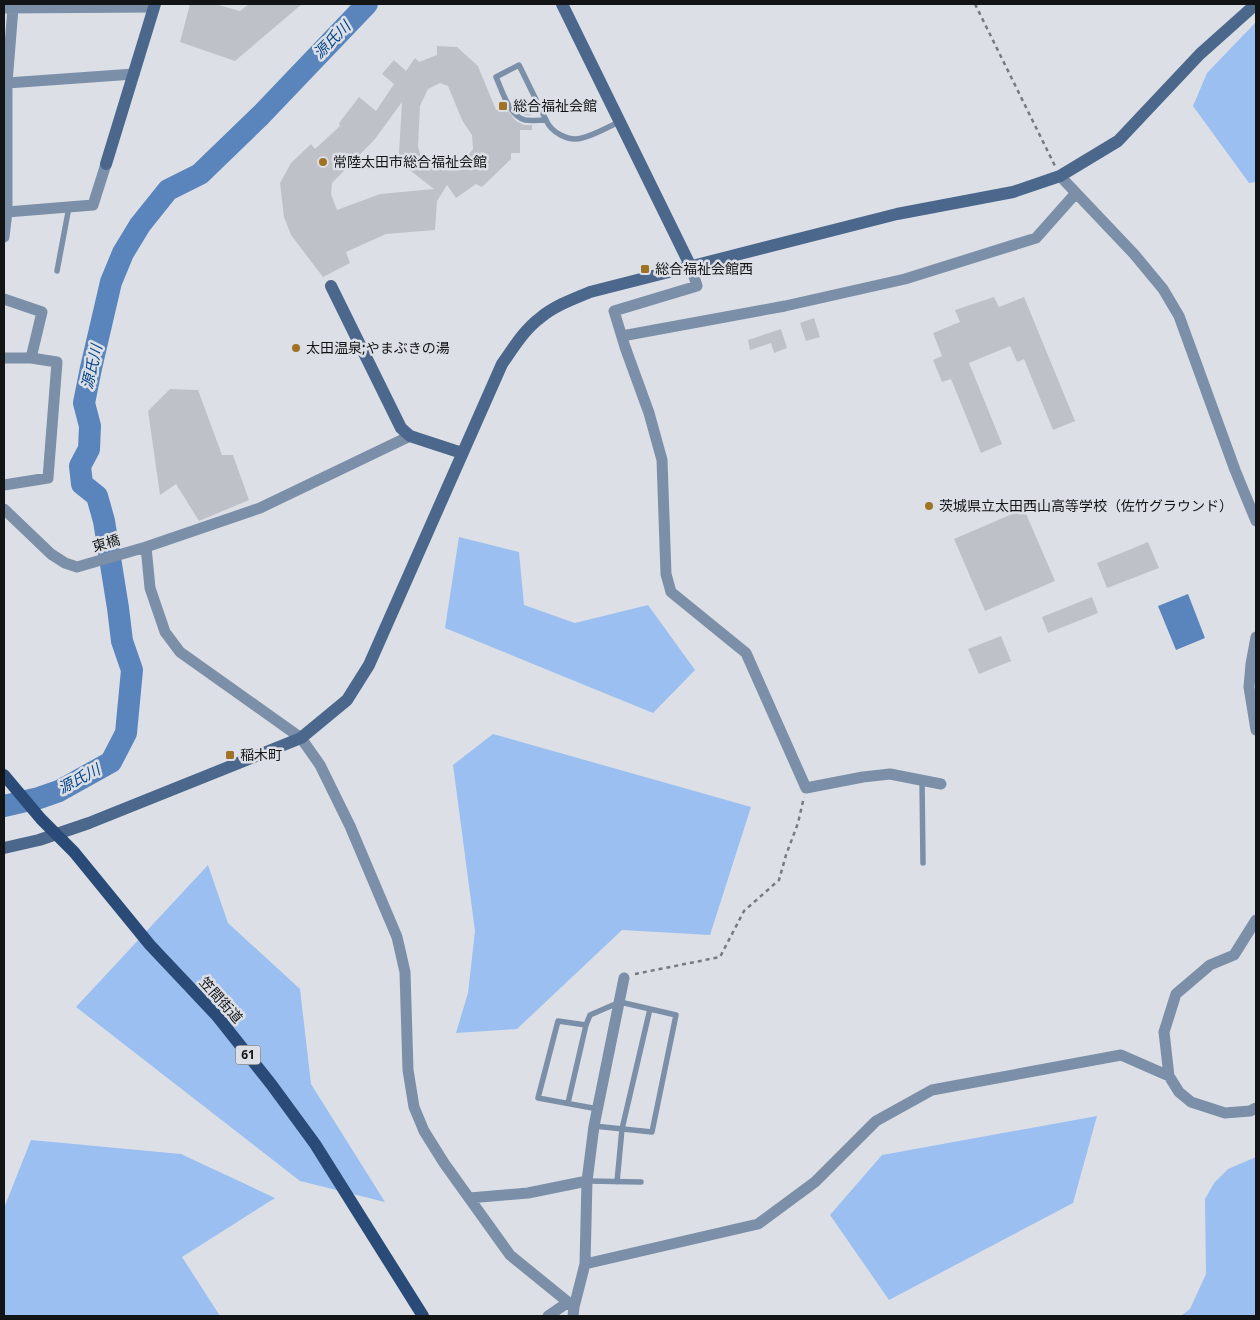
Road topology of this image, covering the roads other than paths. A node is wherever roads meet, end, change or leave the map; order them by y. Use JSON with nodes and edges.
{"nodes":[{"id":1,"x":562,"y":4,"type":"edge"},
{"id":2,"x":1256,"y":4,"type":"edge"},
{"id":3,"x":155,"y":5,"type":"edge"},
{"id":4,"x":8,"y":8,"type":"edge"},
{"id":5,"x":134,"y":74,"type":"junction"},
{"id":6,"x":7,"y":83,"type":"junction"},
{"id":7,"x":546,"y":120,"type":"junction"},
{"id":8,"x":620,"y":122,"type":"junction"},
{"id":9,"x":106,"y":164,"type":"joint"},
{"id":10,"x":1060,"y":176,"type":"junction"},
{"id":11,"x":1076,"y":193,"type":"junction"},
{"id":12,"x":69,"y":207,"type":"junction"},
{"id":13,"x":6,"y":218,"type":"edge"},
{"id":14,"x":4,"y":236,"type":"edge"},
{"id":15,"x":691,"y":267,"type":"junction"},
{"id":16,"x":57,"y":271,"type":"dead end"},
{"id":17,"x":331,"y":286,"type":"dead end"},
{"id":18,"x":4,"y":299,"type":"edge"},
{"id":19,"x":622,"y":336,"type":"junction"},
{"id":20,"x":4,"y":358,"type":"edge"},
{"id":21,"x":32,"y":358,"type":"junction"},
{"id":22,"x":410,"y":436,"type":"junction"},
{"id":23,"x":462,"y":453,"type":"junction"},
{"id":24,"x":4,"y":485,"type":"edge"},
{"id":25,"x":4,"y":509,"type":"edge"},
{"id":26,"x":1256,"y":521,"type":"edge"},
{"id":27,"x":146,"y":547,"type":"junction"},
{"id":28,"x":1256,"y":637,"type":"edge"},
{"id":29,"x":1256,"y":730,"type":"edge"},
{"id":30,"x":301,"y":738,"type":"junction"},
{"id":31,"x":4,"y":776,"type":"edge"},
{"id":32,"x":922,"y":780,"type":"junction"},
{"id":33,"x":941,"y":784,"type":"dead end"},
{"id":34,"x":56,"y":834,"type":"junction"},
{"id":35,"x":4,"y":848,"type":"edge"},
{"id":36,"x":923,"y":863,"type":"dead end"},
{"id":37,"x":1256,"y":920,"type":"edge"},
{"id":38,"x":624,"y":978,"type":"road end"},
{"id":39,"x":620,"y":1002,"type":"junction"},
{"id":40,"x":650,"y":1009,"type":"junction"},
{"id":41,"x":586,"y":1025,"type":"junction"},
{"id":42,"x":1168,"y":1076,"type":"junction"},
{"id":43,"x":568,"y":1103,"type":"junction"},
{"id":44,"x":1256,"y":1108,"type":"edge"},
{"id":45,"x":598,"y":1109,"type":"junction"},
{"id":46,"x":594,"y":1126,"type":"junction"},
{"id":47,"x":622,"y":1129,"type":"junction"},
{"id":48,"x":587,"y":1181,"type":"junction"},
{"id":49,"x":617,"y":1182,"type":"junction"},
{"id":50,"x":641,"y":1182,"type":"dead end"},
{"id":51,"x":469,"y":1198,"type":"junction"},
{"id":52,"x":585,"y":1264,"type":"junction"},
{"id":53,"x":571,"y":1309,"type":"edge"},
{"id":54,"x":423,"y":1316,"type":"edge"},
{"id":55,"x":548,"y":1316,"type":"edge"}],
"edges":[{"from":1,"to":8,"type":"street"},
{"from":2,"to":10,"type":"street"},
{"from":3,"to":4,"type":"street"},
{"from":3,"to":5,"type":"street"},
{"from":4,"to":6,"type":"street"},
{"from":5,"to":6,"type":"street"},
{"from":5,"to":9,"type":"street"},
{"from":6,"to":13,"type":"street"},
{"from":7,"to":7,"type":"lane"},
{"from":7,"to":8,"type":"lane"},
{"from":8,"to":15,"type":"street"},
{"from":9,"to":12,"type":"street"},
{"from":10,"to":11,"type":"street"},
{"from":10,"to":15,"type":"street"},
{"from":11,"to":19,"type":"street"},
{"from":11,"to":26,"type":"street"},
{"from":12,"to":13,"type":"street"},
{"from":12,"to":16,"type":"lane"},
{"from":13,"to":14,"type":"street"},
{"from":15,"to":19,"type":"street"},
{"from":15,"to":23,"type":"street"},
{"from":17,"to":22,"type":"street"},
{"from":18,"to":21,"type":"street"},
{"from":19,"to":32,"type":"street"},
{"from":20,"to":21,"type":"street"},
{"from":21,"to":24,"type":"street"},
{"from":22,"to":23,"type":"street"},
{"from":22,"to":27,"type":"street","name":"東橋"},
{"from":23,"to":30,"type":"street"},
{"from":25,"to":27,"type":"street","name":"東橋"},
{"from":27,"to":30,"type":"street"},
{"from":28,"to":29,"type":"street"},
{"from":30,"to":34,"type":"street"},
{"from":30,"to":51,"type":"street"},
{"from":31,"to":34,"type":"main road","name":"笠間街道","number":"61"},
{"from":32,"to":33,"type":"street"},
{"from":32,"to":36,"type":"lane"},
{"from":34,"to":35,"type":"street"},
{"from":34,"to":54,"type":"main road","name":"笠間街道","number":"61"},
{"from":37,"to":42,"type":"street"},
{"from":38,"to":39,"type":"street"},
{"from":39,"to":40,"type":"lane"},
{"from":39,"to":41,"type":"lane"},
{"from":39,"to":45,"type":"street"},
{"from":40,"to":47,"type":"lane"},
{"from":40,"to":47,"type":"lane"},
{"from":41,"to":43,"type":"lane"},
{"from":41,"to":43,"type":"lane"},
{"from":42,"to":44,"type":"street"},
{"from":42,"to":52,"type":"street"},
{"from":43,"to":45,"type":"lane"},
{"from":45,"to":46,"type":"street"},
{"from":46,"to":47,"type":"lane"},
{"from":46,"to":48,"type":"street"},
{"from":47,"to":49,"type":"lane"},
{"from":48,"to":49,"type":"lane"},
{"from":48,"to":51,"type":"street"},
{"from":48,"to":52,"type":"street"},
{"from":49,"to":50,"type":"lane"},
{"from":51,"to":53,"type":"street"},
{"from":52,"to":53,"type":"street"},
{"from":53,"to":55,"type":"street"}]}
